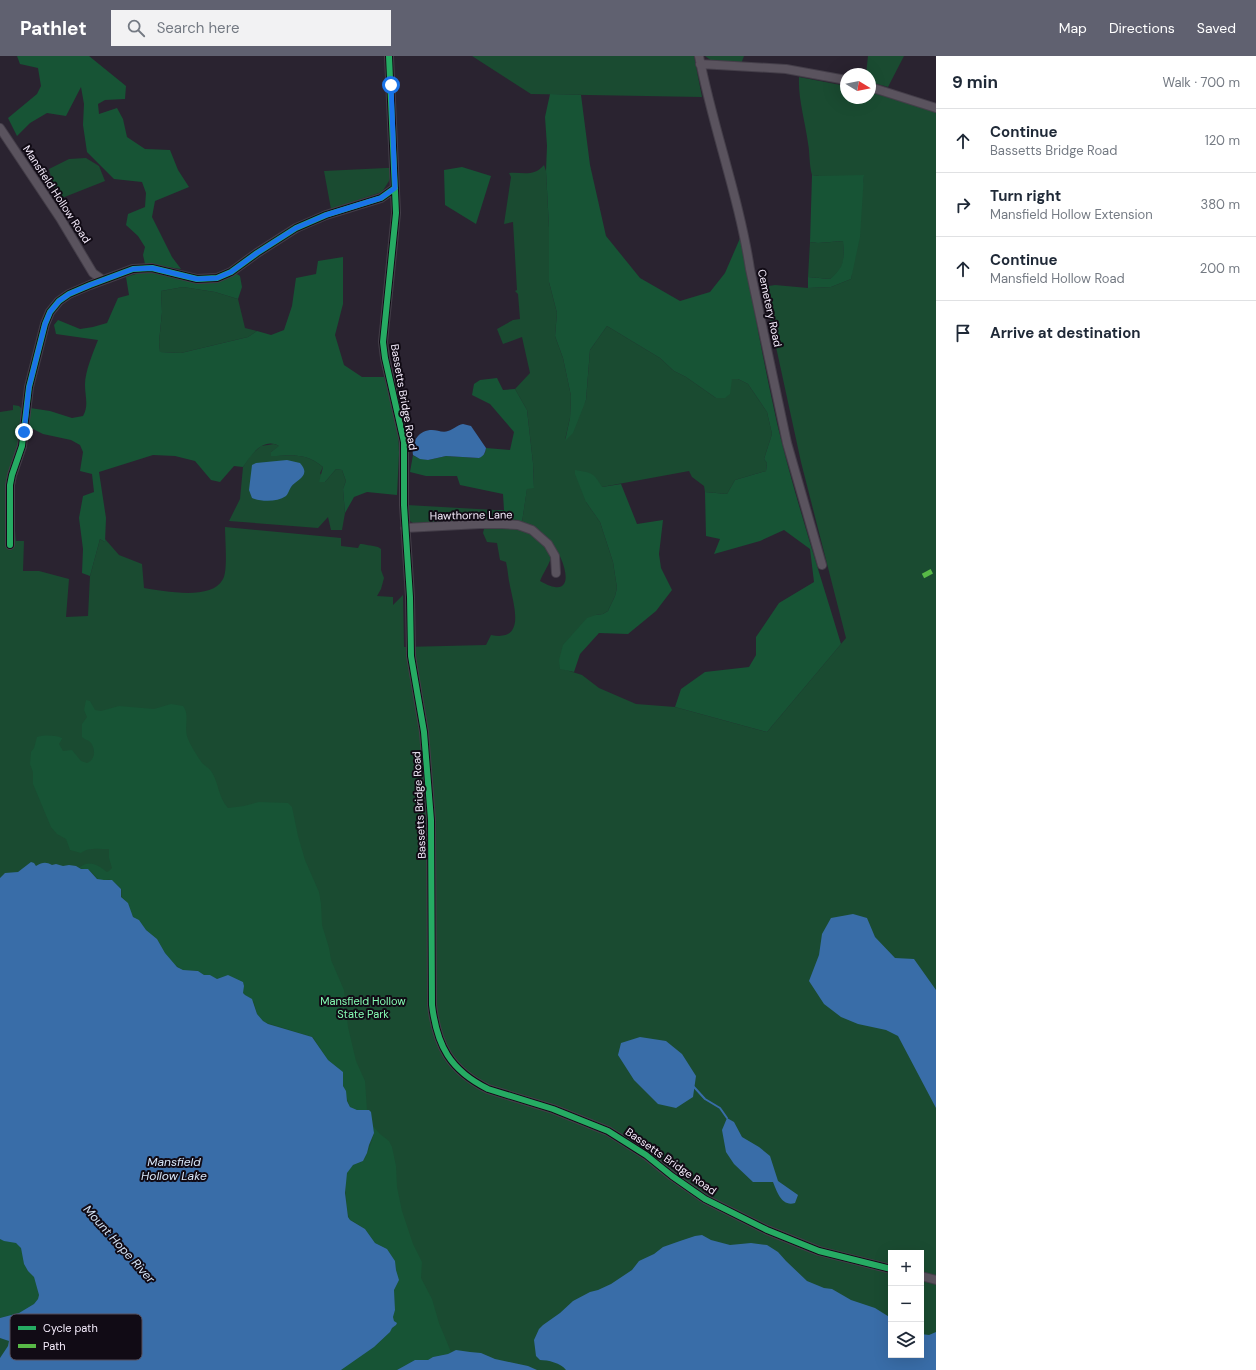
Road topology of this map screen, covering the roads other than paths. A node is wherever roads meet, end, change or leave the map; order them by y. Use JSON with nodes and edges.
{"nodes":[{"id":1,"x":389,"y":56,"type":"edge"},
{"id":2,"x":699,"y":60,"type":"edge"},
{"id":3,"x":840,"y":79,"type":"edge"},
{"id":4,"x":876,"y":88,"type":"edge"},
{"id":5,"x":936,"y":108,"type":"edge"},
{"id":6,"x":0,"y":128,"type":"edge"},
{"id":7,"x":395,"y":188,"type":"junction"},
{"id":8,"x":381,"y":198,"type":"junction"},
{"id":9,"x":396,"y":205,"type":"junction"},
{"id":10,"x":93,"y":274,"type":"junction"},
{"id":11,"x":103,"y":280,"type":"junction"},
{"id":12,"x":90,"y":285,"type":"junction"},
{"id":13,"x":405,"y":528,"type":"junction"},
{"id":14,"x":10,"y":546,"type":"dead end"},
{"id":15,"x":822,"y":565,"type":"dead end"},
{"id":16,"x":556,"y":573,"type":"dead end"},
{"id":17,"x":888,"y":1268,"type":"edge"},
{"id":18,"x":924,"y":1277,"type":"edge"},
{"id":19,"x":936,"y":1280,"type":"edge"}],
"edges":[{"from":1,"to":7,"type":"street","name":"Bassetts Bridge Road"},
{"from":2,"to":3,"type":"street"},
{"from":2,"to":15,"type":"street","name":"Cemetery Road"},
{"from":4,"to":5,"type":"street"},
{"from":6,"to":10,"type":"street","name":"Mansfield Hollow Road"},
{"from":7,"to":8,"type":"street"},
{"from":7,"to":9,"type":"street","name":"Bassetts Bridge Road"},
{"from":8,"to":9,"type":"street"},
{"from":8,"to":11,"type":"street"},
{"from":9,"to":13,"type":"street","name":"Bassetts Bridge Road"},
{"from":10,"to":11,"type":"street","name":"Mansfield Hollow Road"},
{"from":10,"to":12,"type":"street"},
{"from":11,"to":12,"type":"street"},
{"from":12,"to":14,"type":"street"},
{"from":13,"to":16,"type":"street","name":"Hawthorne Lane"},
{"from":13,"to":17,"type":"street","name":"Bassetts Bridge Road"},
{"from":18,"to":19,"type":"street"}]}
